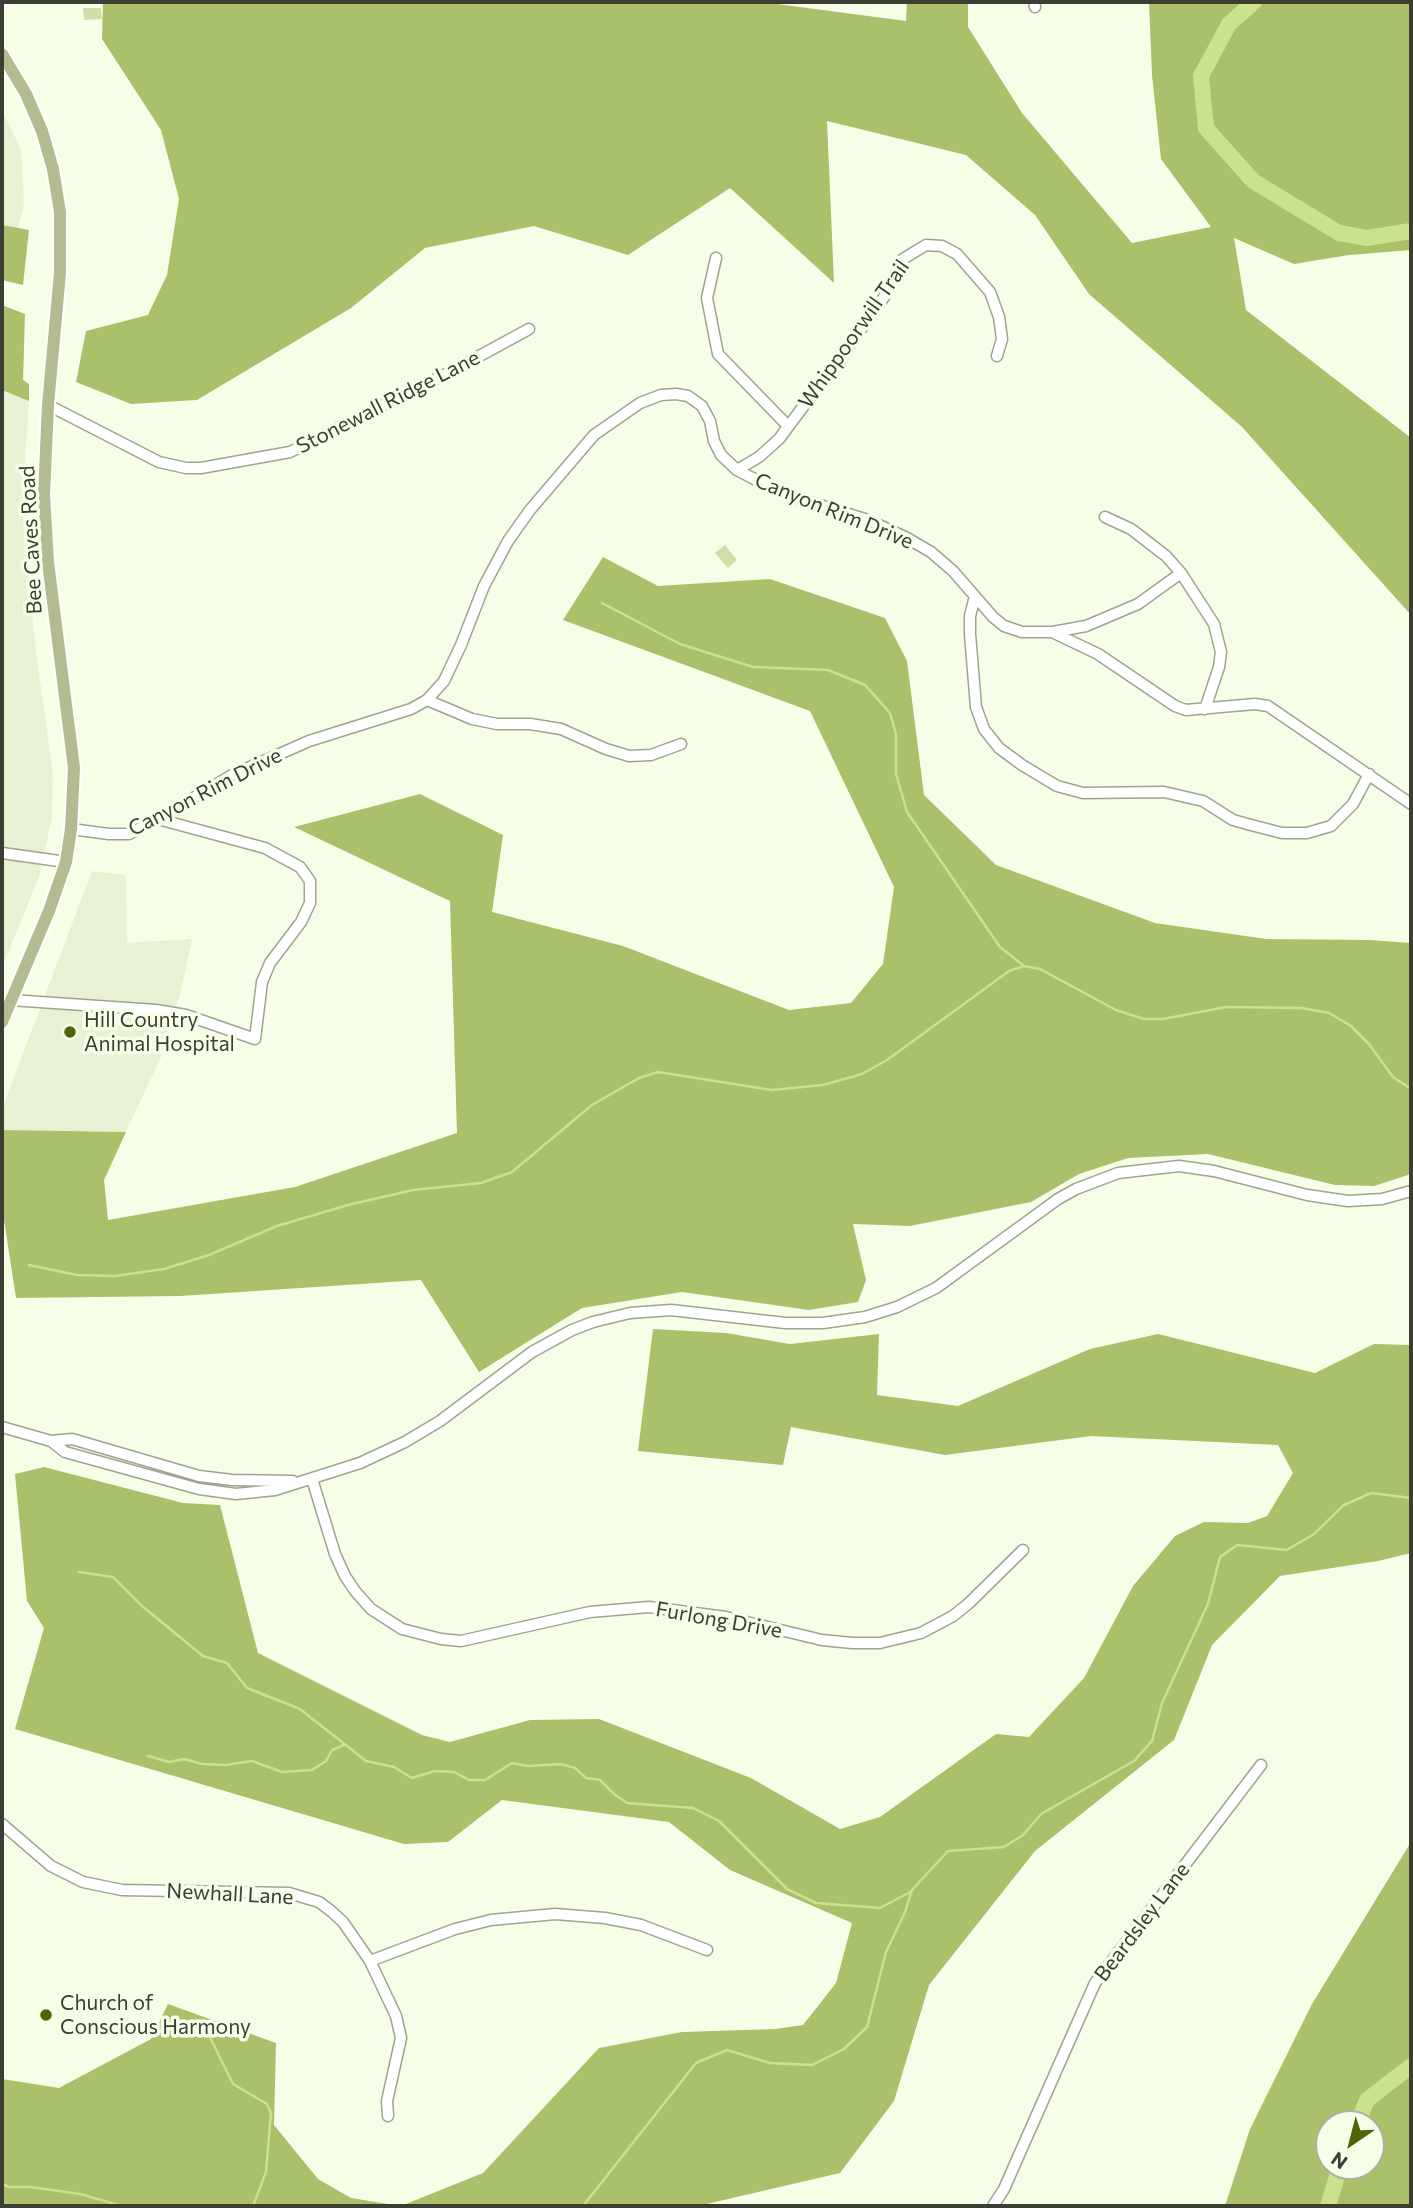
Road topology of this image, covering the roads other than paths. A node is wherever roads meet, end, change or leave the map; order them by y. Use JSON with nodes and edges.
{"nodes":[{"id":1,"x":2,"y":54,"type":"edge"},
{"id":2,"x":716,"y":258,"type":"dead end"},
{"id":3,"x":529,"y":329,"type":"dead end"},
{"id":4,"x":997,"y":356,"type":"dead end"},
{"id":5,"x":48,"y":405,"type":"junction"},
{"id":6,"x":788,"y":426,"type":"junction"},
{"id":7,"x":737,"y":470,"type":"junction"},
{"id":8,"x":1105,"y":517,"type":"dead end"},
{"id":9,"x":1181,"y":573,"type":"junction"},
{"id":10,"x":975,"y":596,"type":"junction"},
{"id":11,"x":1052,"y":632,"type":"junction"},
{"id":12,"x":426,"y":700,"type":"junction"},
{"id":13,"x":1205,"y":709,"type":"junction"},
{"id":14,"x":681,"y":744,"type":"dead end"},
{"id":15,"x":1369,"y":774,"type":"junction"},
{"id":16,"x":1411,"y":804,"type":"edge"},
{"id":17,"x":158,"y":819,"type":"junction"},
{"id":18,"x":71,"y":829,"type":"junction"},
{"id":19,"x":2,"y":853,"type":"edge"},
{"id":20,"x":66,"y":862,"type":"junction"},
{"id":21,"x":11,"y":1000,"type":"junction"},
{"id":22,"x":2,"y":1022,"type":"edge"},
{"id":23,"x":1411,"y":1191,"type":"edge"},
{"id":24,"x":2,"y":1427,"type":"edge"},
{"id":25,"x":51,"y":1441,"type":"junction"},
{"id":26,"x":206,"y":1477,"type":"junction"},
{"id":27,"x":312,"y":1479,"type":"junction"},
{"id":28,"x":298,"y":1482,"type":"junction"},
{"id":29,"x":203,"y":1490,"type":"junction"},
{"id":30,"x":1023,"y":1550,"type":"dead end"},
{"id":31,"x":1262,"y":1765,"type":"dead end"},
{"id":32,"x":2,"y":1824,"type":"edge"},
{"id":33,"x":707,"y":1950,"type":"dead end"},
{"id":34,"x":370,"y":1961,"type":"junction"},
{"id":35,"x":388,"y":2116,"type":"dead end"},
{"id":36,"x":993,"y":2206,"type":"edge"}],
"edges":[{"from":1,"to":5,"type":"main road","name":"Bee Caves Road"},
{"from":2,"to":6,"type":"street"},
{"from":3,"to":5,"type":"street","name":"Stonewall Ridge Lane"},
{"from":4,"to":6,"type":"street","name":"Whippoorwill Trail"},
{"from":5,"to":18,"type":"main road","name":"Bee Caves Road"},
{"from":6,"to":7,"type":"street","name":"Whippoorwill Trail"},
{"from":7,"to":10,"type":"street","name":"Canyon Rim Drive"},
{"from":7,"to":12,"type":"street","name":"Canyon Rim Drive"},
{"from":8,"to":9,"type":"street"},
{"from":9,"to":11,"type":"street"},
{"from":9,"to":13,"type":"street"},
{"from":10,"to":11,"type":"street","name":"Canyon Rim Drive"},
{"from":10,"to":15,"type":"street"},
{"from":11,"to":13,"type":"street","name":"Canyon Rim Drive"},
{"from":12,"to":14,"type":"street"},
{"from":12,"to":17,"type":"street","name":"Canyon Rim Drive"},
{"from":13,"to":15,"type":"street","name":"Canyon Rim Drive"},
{"from":15,"to":16,"type":"street","name":"Canyon Rim Drive"},
{"from":17,"to":18,"type":"street","name":"Canyon Rim Drive"},
{"from":17,"to":21,"type":"street"},
{"from":18,"to":20,"type":"main road","name":"Bee Caves Road"},
{"from":19,"to":20,"type":"street"},
{"from":20,"to":21,"type":"main road","name":"Bee Caves Road"},
{"from":21,"to":22,"type":"main road","name":"Bee Caves Road"},
{"from":23,"to":27,"type":"street"},
{"from":24,"to":25,"type":"street"},
{"from":25,"to":26,"type":"street"},
{"from":25,"to":29,"type":"street"},
{"from":26,"to":28,"type":"street"},
{"from":26,"to":29,"type":"street"},
{"from":27,"to":28,"type":"street"},
{"from":27,"to":30,"type":"street","name":"Furlong Drive"},
{"from":28,"to":29,"type":"street"},
{"from":31,"to":36,"type":"street","name":"Beardsley Lane"},
{"from":32,"to":34,"type":"street","name":"Newhall Lane"},
{"from":33,"to":34,"type":"street"},
{"from":34,"to":35,"type":"street","name":"Newhall Lane"}]}
